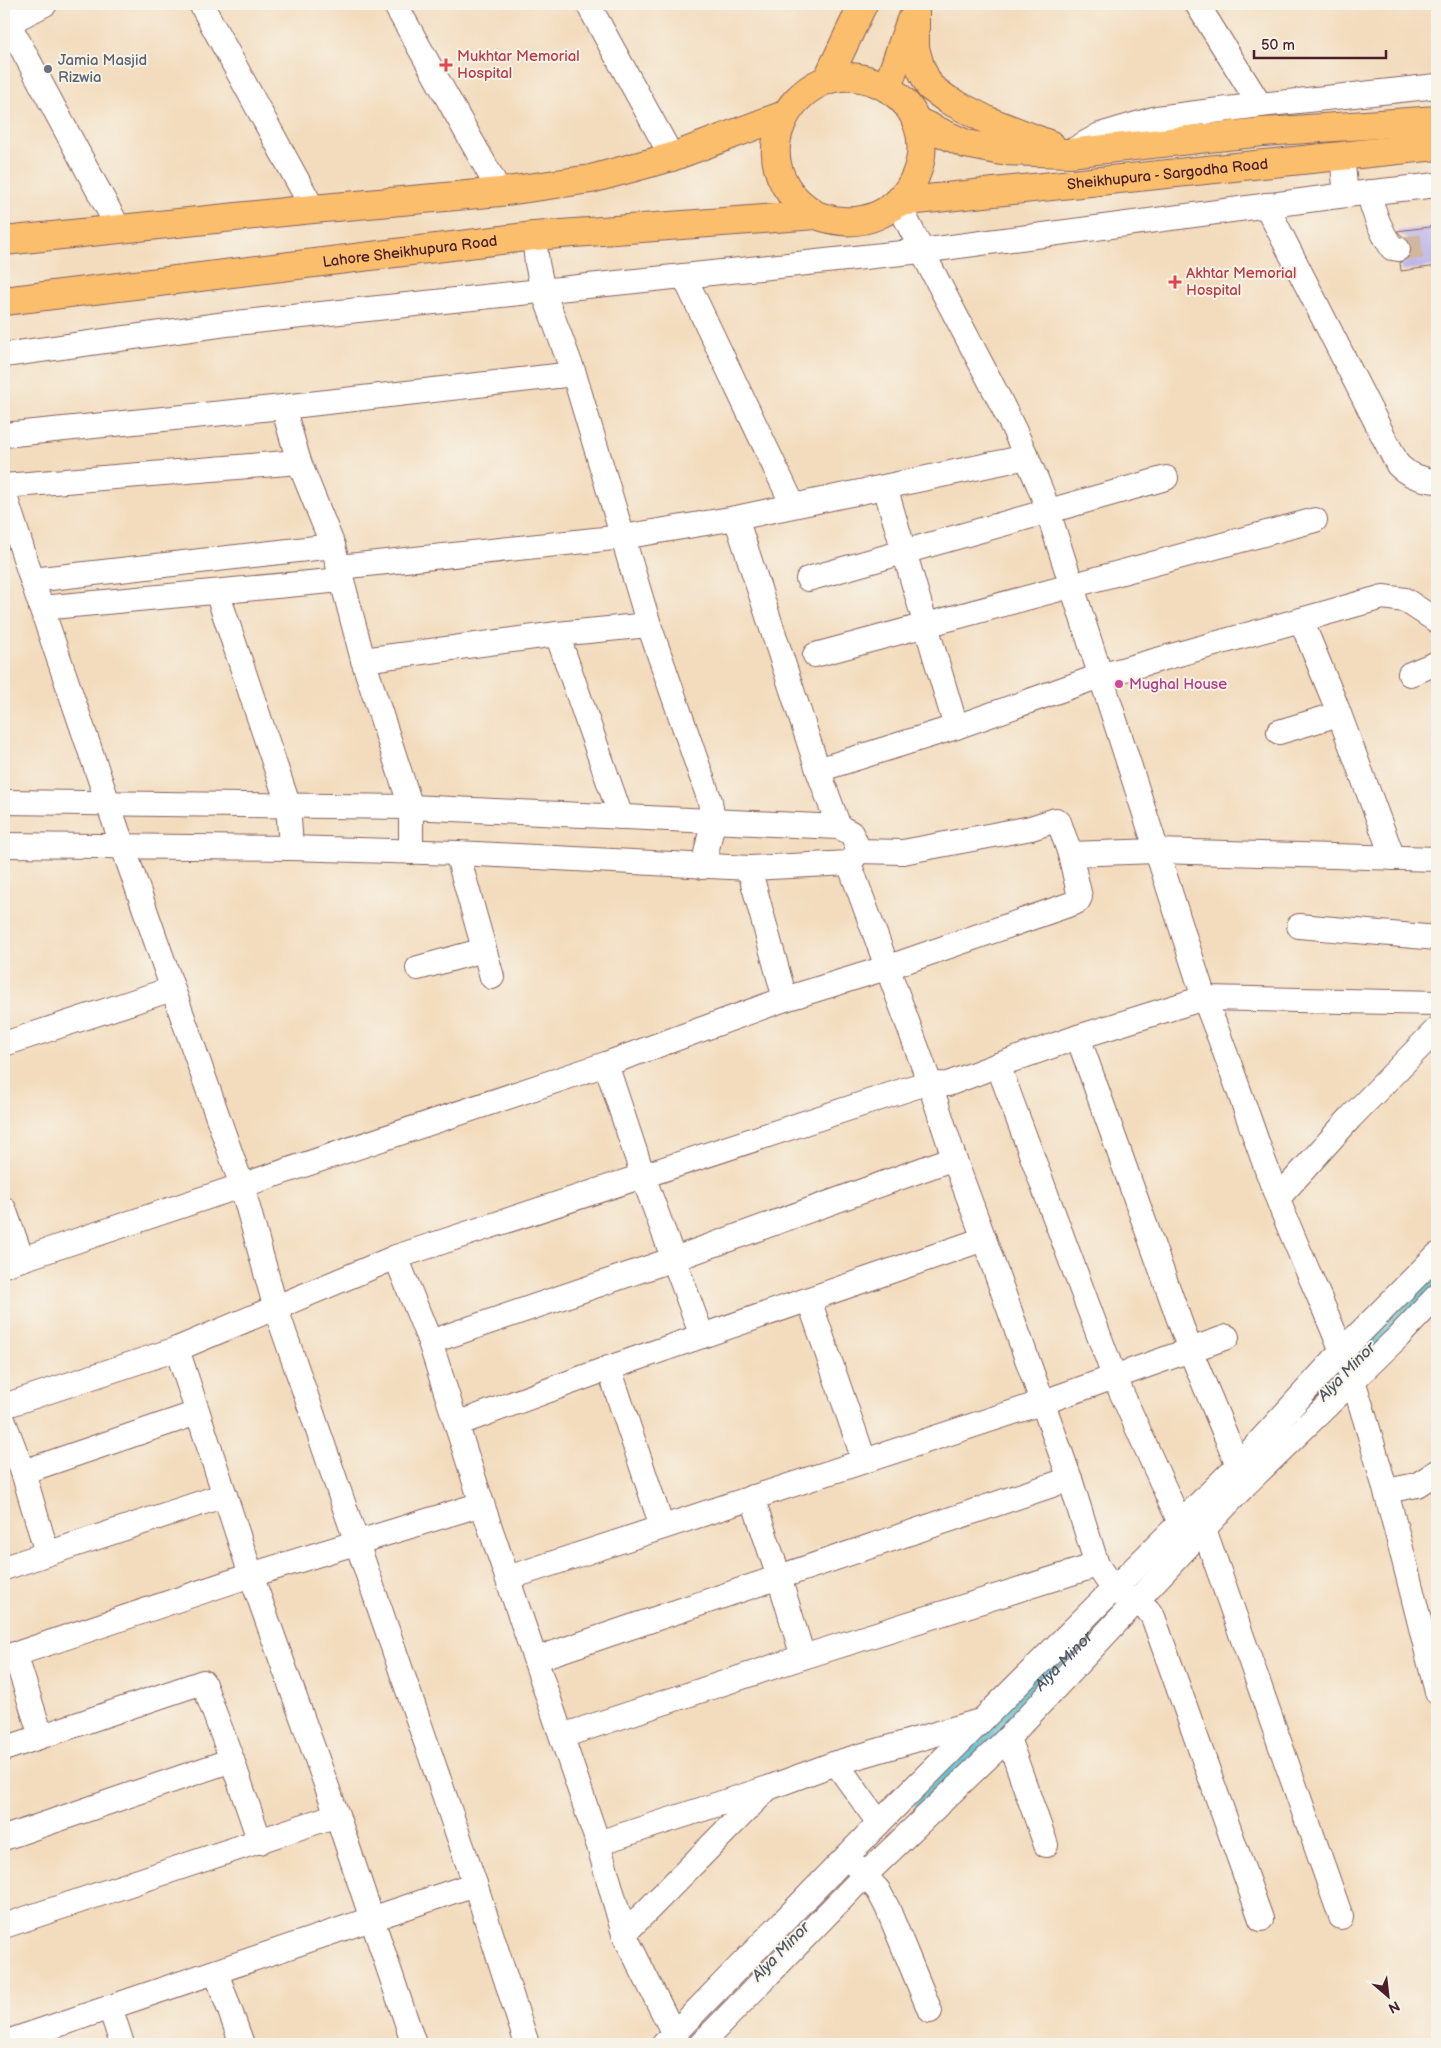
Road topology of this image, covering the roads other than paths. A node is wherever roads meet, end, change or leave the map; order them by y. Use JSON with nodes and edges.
{"nodes":[{"id":1,"x":45,"y":4,"type":"edge"},
{"id":2,"x":201,"y":4,"type":"edge"},
{"id":3,"x":395,"y":4,"type":"edge"},
{"id":4,"x":863,"y":4,"type":"edge"},
{"id":5,"x":1197,"y":4,"type":"edge"},
{"id":6,"x":593,"y":5,"type":"edge"},
{"id":7,"x":916,"y":5,"type":"edge"},
{"id":8,"x":6,"y":19,"type":"edge"},
{"id":9,"x":827,"y":80,"type":"junction"},
{"id":10,"x":1437,"y":86,"type":"edge"},
{"id":11,"x":887,"y":88,"type":"junction"},
{"id":12,"x":1260,"y":105,"type":"junction"},
{"id":13,"x":784,"y":115,"type":"junction"},
{"id":14,"x":1437,"y":120,"type":"edge"},
{"id":15,"x":916,"y":121,"type":"junction"},
{"id":16,"x":1437,"y":146,"type":"edge"},
{"id":17,"x":1069,"y":153,"type":"junction"},
{"id":18,"x":1342,"y":156,"type":"junction"},
{"id":19,"x":672,"y":157,"type":"junction"},
{"id":20,"x":1437,"y":185,"type":"edge"},
{"id":21,"x":500,"y":192,"type":"junction"},
{"id":22,"x":1369,"y":192,"type":"junction"},
{"id":23,"x":1346,"y":195,"type":"junction"},
{"id":24,"x":898,"y":202,"type":"junction"},
{"id":25,"x":1266,"y":205,"type":"junction"},
{"id":26,"x":313,"y":209,"type":"junction"},
{"id":27,"x":816,"y":215,"type":"junction"},
{"id":28,"x":119,"y":229,"type":"junction"},
{"id":29,"x":534,"y":236,"type":"junction"},
{"id":30,"x":4,"y":242,"type":"edge"},
{"id":31,"x":1398,"y":249,"type":"dead end"},
{"id":32,"x":921,"y":251,"type":"junction"},
{"id":33,"x":684,"y":276,"type":"junction"},
{"id":34,"x":543,"y":291,"type":"junction"},
{"id":35,"x":4,"y":300,"type":"edge"},
{"id":36,"x":4,"y":355,"type":"edge"},
{"id":37,"x":574,"y":374,"type":"junction"},
{"id":38,"x":283,"y":407,"type":"junction"},
{"id":39,"x":4,"y":435,"type":"edge"},
{"id":40,"x":1028,"y":457,"type":"junction"},
{"id":41,"x":298,"y":462,"type":"junction"},
{"id":42,"x":1166,"y":478,"type":"dead end"},
{"id":43,"x":1437,"y":481,"type":"edge"},
{"id":44,"x":4,"y":486,"type":"edge"},
{"id":45,"x":885,"y":487,"type":"junction"},
{"id":46,"x":4,"y":493,"type":"edge"},
{"id":47,"x":793,"y":506,"type":"junction"},
{"id":48,"x":1048,"y":511,"type":"junction"},
{"id":49,"x":736,"y":518,"type":"junction"},
{"id":50,"x":1315,"y":520,"type":"dead end"},
{"id":51,"x":623,"y":537,"type":"junction"},
{"id":52,"x":904,"y":552,"type":"junction"},
{"id":53,"x":338,"y":564,"type":"junction"},
{"id":54,"x":808,"y":579,"type":"dead end"},
{"id":55,"x":32,"y":580,"type":"junction"},
{"id":56,"x":1072,"y":586,"type":"junction"},
{"id":57,"x":218,"y":592,"type":"junction"},
{"id":58,"x":41,"y":608,"type":"junction"},
{"id":59,"x":1302,"y":620,"type":"junction"},
{"id":60,"x":1437,"y":621,"type":"edge"},
{"id":61,"x":649,"y":625,"type":"junction"},
{"id":62,"x":926,"y":625,"type":"junction"},
{"id":63,"x":557,"y":634,"type":"junction"},
{"id":64,"x":815,"y":656,"type":"dead end"},
{"id":65,"x":362,"y":660,"type":"junction"},
{"id":66,"x":1437,"y":663,"type":"edge"},
{"id":67,"x":1410,"y":674,"type":"dead end"},
{"id":68,"x":1100,"y":676,"type":"junction"},
{"id":69,"x":1339,"y":714,"type":"junction"},
{"id":70,"x":956,"y":727,"type":"junction"},
{"id":71,"x":1279,"y":732,"type":"dead end"},
{"id":72,"x":818,"y":770,"type":"junction"},
{"id":73,"x":4,"y":802,"type":"edge"},
{"id":74,"x":108,"y":804,"type":"junction"},
{"id":75,"x":288,"y":804,"type":"junction"},
{"id":76,"x":411,"y":807,"type":"junction"},
{"id":77,"x":621,"y":817,"type":"junction"},
{"id":78,"x":713,"y":822,"type":"junction"},
{"id":79,"x":839,"y":827,"type":"junction"},
{"id":80,"x":4,"y":845,"type":"edge"},
{"id":81,"x":122,"y":847,"type":"junction"},
{"id":82,"x":291,"y":848,"type":"junction"},
{"id":83,"x":1157,"y":851,"type":"junction"},
{"id":84,"x":411,"y":852,"type":"junction"},
{"id":85,"x":457,"y":854,"type":"junction"},
{"id":86,"x":1070,"y":854,"type":"junction"},
{"id":87,"x":853,"y":857,"type":"junction"},
{"id":88,"x":1394,"y":858,"type":"junction"},
{"id":89,"x":1437,"y":859,"type":"edge"},
{"id":90,"x":703,"y":867,"type":"junction"},
{"id":91,"x":749,"y":868,"type":"junction"},
{"id":92,"x":1299,"y":926,"type":"dead end"},
{"id":93,"x":1437,"y":938,"type":"edge"},
{"id":94,"x":484,"y":950,"type":"junction"},
{"id":95,"x":418,"y":968,"type":"dead end"},
{"id":96,"x":886,"y":968,"type":"junction"},
{"id":97,"x":492,"y":977,"type":"dead end"},
{"id":98,"x":172,"y":989,"type":"junction"},
{"id":99,"x":1204,"y":998,"type":"junction"},
{"id":100,"x":785,"y":1000,"type":"junction"},
{"id":101,"x":1437,"y":1003,"type":"edge"},
{"id":102,"x":1437,"y":1029,"type":"edge"},
{"id":103,"x":6,"y":1036,"type":"edge"},
{"id":104,"x":1078,"y":1037,"type":"junction"},
{"id":105,"x":606,"y":1064,"type":"junction"},
{"id":106,"x":998,"y":1064,"type":"junction"},
{"id":107,"x":930,"y":1084,"type":"junction"},
{"id":108,"x":954,"y":1158,"type":"junction"},
{"id":109,"x":643,"y":1176,"type":"junction"},
{"id":110,"x":242,"y":1186,"type":"junction"},
{"id":111,"x":1278,"y":1198,"type":"junction"},
{"id":112,"x":4,"y":1210,"type":"edge"},
{"id":113,"x":984,"y":1239,"type":"junction"},
{"id":114,"x":1437,"y":1255,"type":"edge"},
{"id":115,"x":396,"y":1257,"type":"junction"},
{"id":116,"x":674,"y":1259,"type":"junction"},
{"id":117,"x":13,"y":1262,"type":"edge"},
{"id":118,"x":1437,"y":1296,"type":"edge"},
{"id":119,"x":809,"y":1300,"type":"junction"},
{"id":120,"x":276,"y":1309,"type":"junction"},
{"id":121,"x":702,"y":1336,"type":"junction"},
{"id":122,"x":1227,"y":1337,"type":"dead end"},
{"id":123,"x":430,"y":1342,"type":"junction"},
{"id":124,"x":177,"y":1349,"type":"junction"},
{"id":125,"x":1190,"y":1350,"type":"junction"},
{"id":126,"x":1342,"y":1351,"type":"junction"},
{"id":127,"x":610,"y":1368,"type":"junction"},
{"id":128,"x":1114,"y":1376,"type":"junction"},
{"id":129,"x":1352,"y":1380,"type":"junction"},
{"id":130,"x":1042,"y":1403,"type":"junction"},
{"id":131,"x":4,"y":1406,"type":"edge"},
{"id":132,"x":197,"y":1413,"type":"junction"},
{"id":133,"x":4,"y":1422,"type":"edge"},
{"id":134,"x":457,"y":1424,"type":"junction"},
{"id":135,"x":864,"y":1460,"type":"junction"},
{"id":136,"x":1238,"y":1465,"type":"junction"},
{"id":137,"x":23,"y":1472,"type":"junction"},
{"id":138,"x":1437,"y":1472,"type":"edge"},
{"id":139,"x":1070,"y":1479,"type":"junction"},
{"id":140,"x":1386,"y":1491,"type":"junction"},
{"id":141,"x":225,"y":1495,"type":"junction"},
{"id":142,"x":752,"y":1497,"type":"junction"},
{"id":143,"x":482,"y":1504,"type":"junction"},
{"id":144,"x":1180,"y":1523,"type":"junction"},
{"id":145,"x":662,"y":1527,"type":"junction"},
{"id":146,"x":1204,"y":1529,"type":"junction"},
{"id":147,"x":358,"y":1542,"type":"junction"},
{"id":148,"x":47,"y":1553,"type":"junction"},
{"id":149,"x":1097,"y":1565,"type":"junction"},
{"id":150,"x":4,"y":1568,"type":"edge"},
{"id":151,"x":251,"y":1576,"type":"junction"},
{"id":152,"x":779,"y":1577,"type":"junction"},
{"id":153,"x":508,"y":1578,"type":"junction"},
{"id":154,"x":1114,"y":1590,"type":"junction"},
{"id":155,"x":1136,"y":1602,"type":"junction"},
{"id":156,"x":9,"y":1656,"type":"edge"},
{"id":157,"x":803,"y":1657,"type":"junction"},
{"id":158,"x":536,"y":1659,"type":"junction"},
{"id":159,"x":1437,"y":1692,"type":"edge"},
{"id":160,"x":983,"y":1720,"type":"junction"},
{"id":161,"x":41,"y":1736,"type":"junction"},
{"id":162,"x":562,"y":1736,"type":"junction"},
{"id":163,"x":1008,"y":1738,"type":"junction"},
{"id":164,"x":4,"y":1749,"type":"edge"},
{"id":165,"x":232,"y":1760,"type":"junction"},
{"id":166,"x":836,"y":1764,"type":"junction"},
{"id":167,"x":768,"y":1788,"type":"junction"},
{"id":168,"x":337,"y":1815,"type":"junction"},
{"id":169,"x":879,"y":1823,"type":"junction"},
{"id":170,"x":4,"y":1838,"type":"edge"},
{"id":171,"x":260,"y":1842,"type":"junction"},
{"id":172,"x":598,"y":1843,"type":"junction"},
{"id":173,"x":1046,"y":1845,"type":"dead end"},
{"id":174,"x":856,"y":1867,"type":"junction"},
{"id":175,"x":475,"y":1884,"type":"junction"},
{"id":176,"x":1341,"y":1917,"type":"dead end"},
{"id":177,"x":1261,"y":1919,"type":"dead end"},
{"id":178,"x":374,"y":1920,"type":"junction"},
{"id":179,"x":4,"y":1926,"type":"edge"},
{"id":180,"x":624,"y":1934,"type":"junction"},
{"id":181,"x":216,"y":1972,"type":"junction"},
{"id":182,"x":110,"y":2007,"type":"junction"},
{"id":183,"x":930,"y":2011,"type":"dead end"},
{"id":184,"x":673,"y":2041,"type":"edge"},
{"id":185,"x":4,"y":2043,"type":"edge"},
{"id":186,"x":122,"y":2044,"type":"edge"},
{"id":187,"x":242,"y":2044,"type":"edge"},
{"id":188,"x":414,"y":2044,"type":"edge"},
{"id":189,"x":527,"y":2044,"type":"edge"},
{"id":190,"x":701,"y":2044,"type":"edge"}],
"edges":[{"from":1,"to":8,"type":"street"},
{"from":2,"to":26,"type":"street"},
{"from":3,"to":21,"type":"street"},
{"from":4,"to":9,"type":"highway"},
{"from":5,"to":12,"type":"street"},
{"from":6,"to":19,"type":"street"},
{"from":7,"to":11,"type":"highway"},
{"from":7,"to":17,"type":"highway"},
{"from":8,"to":28,"type":"street"},
{"from":9,"to":11,"type":"highway"},
{"from":9,"to":13,"type":"highway"},
{"from":10,"to":12,"type":"street"},
{"from":11,"to":15,"type":"highway"},
{"from":12,"to":17,"type":"street"},
{"from":13,"to":19,"type":"highway"},
{"from":13,"to":27,"type":"highway"},
{"from":14,"to":17,"type":"highway","name":"Sheikhupura - Sargodha Road"},
{"from":15,"to":17,"type":"highway","name":"Sheikhupura - Sargodha Road"},
{"from":15,"to":24,"type":"highway"},
{"from":16,"to":18,"type":"highway","name":"Sheikhupura - Sargodha Road"},
{"from":18,"to":23,"type":"street"},
{"from":18,"to":24,"type":"highway","name":"Sheikhupura - Sargodha Road"},
{"from":19,"to":21,"type":"highway"},
{"from":20,"to":22,"type":"street"},
{"from":21,"to":26,"type":"highway"},
{"from":22,"to":23,"type":"street"},
{"from":22,"to":31,"type":"street"},
{"from":23,"to":25,"type":"street"},
{"from":24,"to":27,"type":"highway"},
{"from":24,"to":32,"type":"street"},
{"from":25,"to":32,"type":"street"},
{"from":25,"to":43,"type":"street"},
{"from":26,"to":28,"type":"highway"},
{"from":27,"to":29,"type":"highway","name":"Lahore Sheikhupura Road"},
{"from":28,"to":30,"type":"highway"},
{"from":29,"to":34,"type":"street"},
{"from":29,"to":35,"type":"highway","name":"Lahore Sheikhupura Road"},
{"from":32,"to":33,"type":"street"},
{"from":32,"to":40,"type":"street"},
{"from":33,"to":34,"type":"street"},
{"from":33,"to":47,"type":"street"},
{"from":34,"to":36,"type":"street"},
{"from":34,"to":37,"type":"street"},
{"from":37,"to":38,"type":"street"},
{"from":37,"to":51,"type":"street"},
{"from":38,"to":39,"type":"street"},
{"from":38,"to":41,"type":"street"},
{"from":40,"to":45,"type":"street"},
{"from":40,"to":48,"type":"street"},
{"from":41,"to":44,"type":"street"},
{"from":41,"to":53,"type":"street"},
{"from":42,"to":48,"type":"street"},
{"from":45,"to":47,"type":"street"},
{"from":45,"to":52,"type":"street"},
{"from":46,"to":55,"type":"street"},
{"from":47,"to":49,"type":"street"},
{"from":48,"to":52,"type":"street"},
{"from":48,"to":56,"type":"street"},
{"from":49,"to":51,"type":"street"},
{"from":49,"to":72,"type":"street"},
{"from":50,"to":56,"type":"street"},
{"from":51,"to":53,"type":"street"},
{"from":51,"to":61,"type":"street"},
{"from":52,"to":54,"type":"street"},
{"from":52,"to":62,"type":"street"},
{"from":53,"to":55,"type":"street"},
{"from":53,"to":57,"type":"street"},
{"from":53,"to":65,"type":"street"},
{"from":55,"to":58,"type":"street"},
{"from":56,"to":62,"type":"street"},
{"from":56,"to":68,"type":"street"},
{"from":57,"to":58,"type":"street"},
{"from":57,"to":75,"type":"street"},
{"from":58,"to":74,"type":"street"},
{"from":59,"to":60,"type":"street"},
{"from":59,"to":68,"type":"street"},
{"from":59,"to":69,"type":"street"},
{"from":61,"to":63,"type":"street"},
{"from":61,"to":78,"type":"street"},
{"from":62,"to":64,"type":"street"},
{"from":62,"to":70,"type":"street"},
{"from":63,"to":65,"type":"street"},
{"from":63,"to":77,"type":"street"},
{"from":65,"to":76,"type":"street"},
{"from":66,"to":67,"type":"street"},
{"from":68,"to":70,"type":"street"},
{"from":68,"to":83,"type":"street"},
{"from":69,"to":71,"type":"street"},
{"from":69,"to":88,"type":"street"},
{"from":70,"to":72,"type":"street"},
{"from":72,"to":79,"type":"street"},
{"from":73,"to":74,"type":"street"},
{"from":74,"to":75,"type":"street"},
{"from":74,"to":81,"type":"street"},
{"from":75,"to":76,"type":"street"},
{"from":75,"to":82,"type":"street"},
{"from":76,"to":77,"type":"street"},
{"from":76,"to":84,"type":"street"},
{"from":77,"to":78,"type":"street"},
{"from":78,"to":79,"type":"street"},
{"from":78,"to":90,"type":"street"},
{"from":79,"to":87,"type":"street"},
{"from":80,"to":81,"type":"street"},
{"from":81,"to":82,"type":"street"},
{"from":81,"to":98,"type":"street"},
{"from":82,"to":84,"type":"street"},
{"from":83,"to":86,"type":"street"},
{"from":83,"to":88,"type":"street"},
{"from":83,"to":99,"type":"street"},
{"from":84,"to":85,"type":"street"},
{"from":85,"to":90,"type":"street"},
{"from":85,"to":94,"type":"street"},
{"from":86,"to":87,"type":"street"},
{"from":86,"to":96,"type":"street"},
{"from":87,"to":91,"type":"street"},
{"from":87,"to":96,"type":"street"},
{"from":88,"to":89,"type":"street"},
{"from":90,"to":91,"type":"street"},
{"from":91,"to":100,"type":"street"},
{"from":92,"to":93,"type":"street"},
{"from":94,"to":95,"type":"street"},
{"from":94,"to":97,"type":"street"},
{"from":96,"to":100,"type":"street"},
{"from":96,"to":107,"type":"street"},
{"from":98,"to":103,"type":"street"},
{"from":98,"to":110,"type":"street"},
{"from":99,"to":101,"type":"street"},
{"from":99,"to":104,"type":"street"},
{"from":99,"to":111,"type":"street"},
{"from":100,"to":105,"type":"street"},
{"from":102,"to":111,"type":"street"},
{"from":104,"to":106,"type":"street"},
{"from":104,"to":125,"type":"street"},
{"from":105,"to":109,"type":"street"},
{"from":105,"to":110,"type":"street"},
{"from":106,"to":107,"type":"street"},
{"from":106,"to":128,"type":"street"},
{"from":107,"to":108,"type":"street"},
{"from":107,"to":109,"type":"street"},
{"from":108,"to":113,"type":"street"},
{"from":108,"to":116,"type":"street"},
{"from":109,"to":115,"type":"street"},
{"from":109,"to":116,"type":"street"},
{"from":110,"to":117,"type":"street"},
{"from":110,"to":120,"type":"street"},
{"from":111,"to":126,"type":"street"},
{"from":112,"to":117,"type":"street"},
{"from":113,"to":119,"type":"street"},
{"from":113,"to":130,"type":"street"},
{"from":114,"to":126,"type":"street"},
{"from":115,"to":120,"type":"street"},
{"from":115,"to":123,"type":"street"},
{"from":116,"to":121,"type":"street"},
{"from":116,"to":123,"type":"street"},
{"from":118,"to":129,"type":"street"},
{"from":119,"to":121,"type":"street"},
{"from":119,"to":135,"type":"street"},
{"from":120,"to":124,"type":"street"},
{"from":120,"to":147,"type":"street"},
{"from":121,"to":127,"type":"street"},
{"from":122,"to":125,"type":"street"},
{"from":123,"to":134,"type":"street"},
{"from":124,"to":131,"type":"street"},
{"from":124,"to":132,"type":"street"},
{"from":125,"to":128,"type":"street"},
{"from":125,"to":136,"type":"street"},
{"from":126,"to":129,"type":"street"},
{"from":126,"to":136,"type":"street"},
{"from":127,"to":134,"type":"street"},
{"from":127,"to":145,"type":"street"},
{"from":128,"to":130,"type":"street"},
{"from":128,"to":144,"type":"street"},
{"from":129,"to":140,"type":"street"},
{"from":129,"to":146,"type":"street"},
{"from":130,"to":135,"type":"street"},
{"from":130,"to":139,"type":"street"},
{"from":132,"to":137,"type":"street"},
{"from":132,"to":141,"type":"street"},
{"from":133,"to":137,"type":"street"},
{"from":134,"to":143,"type":"street"},
{"from":135,"to":142,"type":"street"},
{"from":136,"to":144,"type":"street"},
{"from":137,"to":148,"type":"street"},
{"from":138,"to":140,"type":"street"},
{"from":139,"to":149,"type":"street"},
{"from":139,"to":152,"type":"street"},
{"from":140,"to":159,"type":"street"},
{"from":141,"to":148,"type":"street"},
{"from":141,"to":151,"type":"street"},
{"from":142,"to":145,"type":"street"},
{"from":142,"to":152,"type":"street"},
{"from":143,"to":147,"type":"street"},
{"from":143,"to":153,"type":"street"},
{"from":144,"to":154,"type":"street"},
{"from":145,"to":153,"type":"street"},
{"from":146,"to":155,"type":"street"},
{"from":146,"to":176,"type":"street"},
{"from":147,"to":151,"type":"street"},
{"from":147,"to":175,"type":"street"},
{"from":148,"to":150,"type":"street"},
{"from":149,"to":154,"type":"street"},
{"from":149,"to":157,"type":"street"},
{"from":151,"to":156,"type":"street"},
{"from":151,"to":168,"type":"street"},
{"from":152,"to":157,"type":"street"},
{"from":152,"to":158,"type":"street"},
{"from":153,"to":158,"type":"street"},
{"from":154,"to":155,"type":"street"},
{"from":154,"to":160,"type":"street"},
{"from":155,"to":163,"type":"street"},
{"from":155,"to":177,"type":"street"},
{"from":156,"to":161,"type":"street"},
{"from":157,"to":162,"type":"street"},
{"from":158,"to":162,"type":"street"},
{"from":160,"to":166,"type":"street"},
{"from":160,"to":169,"type":"street"},
{"from":161,"to":164,"type":"street"},
{"from":161,"to":165,"type":"street"},
{"from":162,"to":172,"type":"street"},
{"from":163,"to":173,"type":"street"},
{"from":163,"to":174,"type":"street"},
{"from":165,"to":170,"type":"street"},
{"from":165,"to":171,"type":"street"},
{"from":166,"to":167,"type":"street"},
{"from":166,"to":169,"type":"street"},
{"from":167,"to":172,"type":"street"},
{"from":167,"to":180,"type":"street"},
{"from":168,"to":171,"type":"street"},
{"from":168,"to":178,"type":"street"},
{"from":169,"to":174,"type":"street"},
{"from":171,"to":179,"type":"street"},
{"from":172,"to":180,"type":"street"},
{"from":174,"to":183,"type":"street"},
{"from":174,"to":184,"type":"street"},
{"from":174,"to":190,"type":"street"},
{"from":175,"to":178,"type":"street"},
{"from":175,"to":189,"type":"street"},
{"from":178,"to":181,"type":"street"},
{"from":178,"to":188,"type":"street"},
{"from":180,"to":184,"type":"street"},
{"from":181,"to":182,"type":"street"},
{"from":181,"to":187,"type":"street"},
{"from":182,"to":185,"type":"street"},
{"from":182,"to":186,"type":"street"}]}
